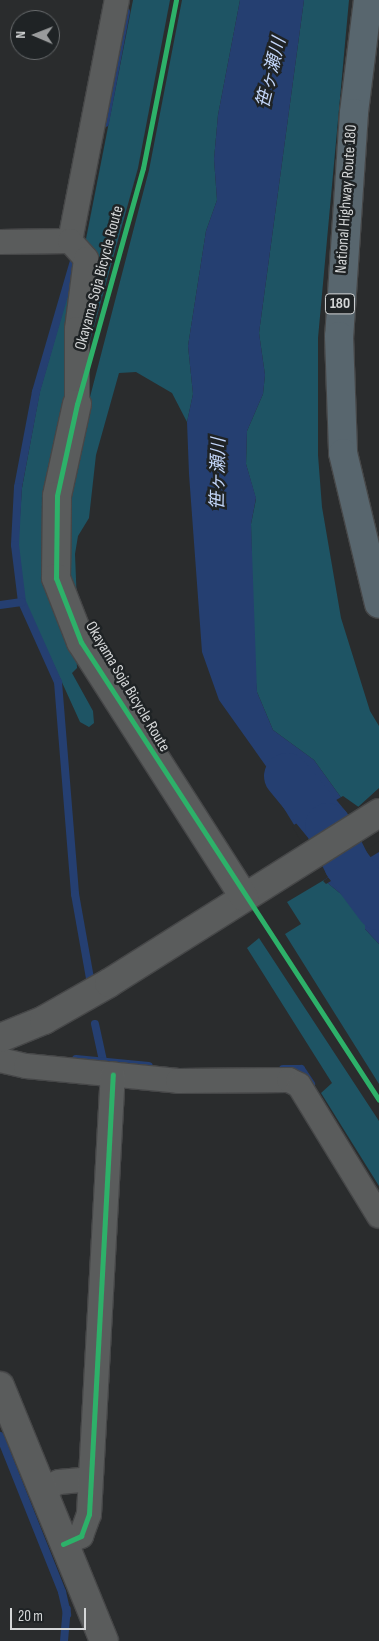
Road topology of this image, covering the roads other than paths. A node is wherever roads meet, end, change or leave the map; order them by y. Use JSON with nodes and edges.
{"nodes":[{"id":1,"x":117,"y":0,"type":"edge"},
{"id":2,"x":368,"y":0,"type":"edge"},
{"id":3,"x":0,"y":242,"type":"edge"},
{"id":4,"x":76,"y":248,"type":"junction"},
{"id":5,"x":76,"y":404,"type":"joint"},
{"id":6,"x":379,"y":604,"type":"edge"},
{"id":7,"x":379,"y":813,"type":"edge"},
{"id":8,"x":246,"y":896,"type":"junction"},
{"id":9,"x":0,"y":1038,"type":"edge"},
{"id":10,"x":0,"y":1060,"type":"edge"},
{"id":11,"x":107,"y":1075,"type":"junction"},
{"id":12,"x":379,"y":1216,"type":"edge"},
{"id":13,"x":0,"y":1386,"type":"edge"},
{"id":14,"x":79,"y":1480,"type":"dead end"},
{"id":15,"x":42,"y":1490,"type":"junction"},
{"id":16,"x":63,"y":1544,"type":"junction"},
{"id":17,"x":97,"y":1638,"type":"edge"}],
"edges":[{"from":1,"to":4,"type":"street"},
{"from":2,"to":6,"type":"highway","name":"National Highway Route 180","number":"180"},
{"from":3,"to":4,"type":"street"},
{"from":4,"to":5,"type":"street"},
{"from":5,"to":8,"type":"main road","name":"Okayama Soja Bicycle Route"},
{"from":7,"to":8,"type":"main road"},
{"from":8,"to":9,"type":"main road"},
{"from":10,"to":11,"type":"street"},
{"from":11,"to":12,"type":"street"},
{"from":11,"to":16,"type":"street"},
{"from":13,"to":15,"type":"main road"},
{"from":14,"to":15,"type":"street"},
{"from":15,"to":16,"type":"main road"},
{"from":16,"to":17,"type":"main road"}]}
